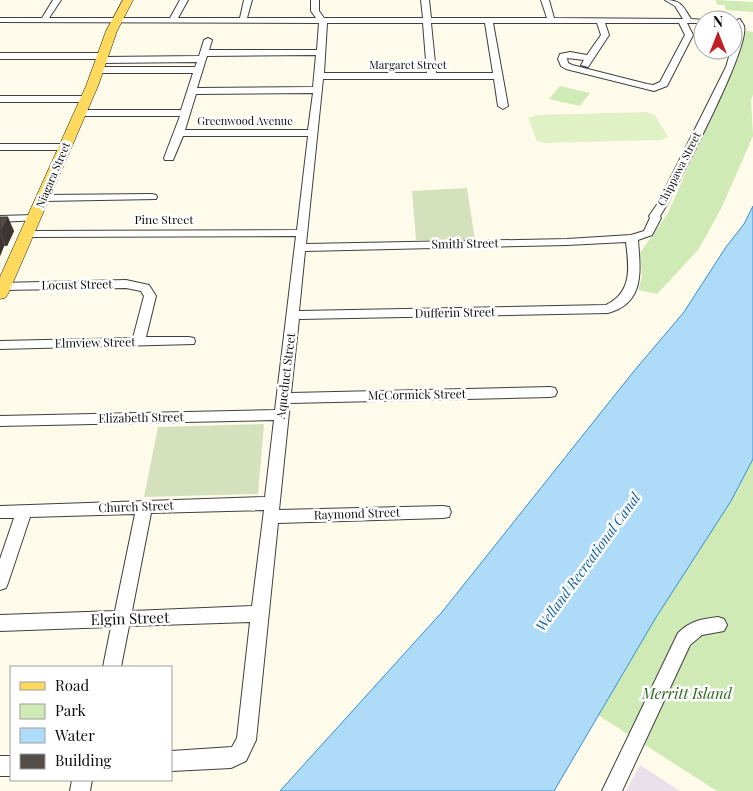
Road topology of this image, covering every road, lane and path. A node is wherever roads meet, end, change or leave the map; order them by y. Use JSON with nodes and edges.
{"nodes":[{"id":1,"x":57,"y":0,"type":"edge"},
{"id":2,"x":128,"y":0,"type":"edge"},
{"id":3,"x":134,"y":0,"type":"edge"},
{"id":4,"x":184,"y":0,"type":"edge"},
{"id":5,"x":248,"y":0,"type":"edge"},
{"id":6,"x":315,"y":0,"type":"edge"},
{"id":7,"x":425,"y":0,"type":"edge"},
{"id":8,"x":545,"y":0,"type":"edge"},
{"id":9,"x":669,"y":0,"type":"edge"},
{"id":10,"x":0,"y":20,"type":"edge"},
{"id":11,"x":44,"y":20,"type":"junction"},
{"id":12,"x":120,"y":20,"type":"junction"},
{"id":13,"x":173,"y":20,"type":"junction"},
{"id":14,"x":243,"y":20,"type":"junction"},
{"id":15,"x":321,"y":20,"type":"junction"},
{"id":16,"x":427,"y":20,"type":"junction"},
{"id":17,"x":488,"y":20,"type":"junction"},
{"id":18,"x":552,"y":20,"type":"junction"},
{"id":19,"x":600,"y":20,"type":"junction"},
{"id":20,"x":685,"y":21,"type":"junction"},
{"id":21,"x":693,"y":21,"type":"edge"},
{"id":22,"x":208,"y":40,"type":"dead end"},
{"id":23,"x":321,"y":52,"type":"junction"},
{"id":24,"x":0,"y":56,"type":"edge"},
{"id":25,"x":202,"y":56,"type":"junction"},
{"id":26,"x":590,"y":58,"type":"junction"},
{"id":27,"x":732,"y":60,"type":"edge"},
{"id":28,"x":101,"y":62,"type":"junction"},
{"id":29,"x":198,"y":70,"type":"junction"},
{"id":30,"x":581,"y":70,"type":"junction"},
{"id":31,"x":319,"y":76,"type":"junction"},
{"id":32,"x":432,"y":76,"type":"junction"},
{"id":33,"x":497,"y":76,"type":"junction"},
{"id":34,"x":317,"y":90,"type":"junction"},
{"id":35,"x":192,"y":91,"type":"junction"},
{"id":36,"x":0,"y":99,"type":"edge"},
{"id":37,"x":86,"y":99,"type":"junction"},
{"id":38,"x":503,"y":106,"type":"dead end"},
{"id":39,"x":80,"y":113,"type":"junction"},
{"id":40,"x":184,"y":113,"type":"junction"},
{"id":41,"x":178,"y":133,"type":"junction"},
{"id":42,"x":312,"y":133,"type":"junction"},
{"id":43,"x":0,"y":147,"type":"edge"},
{"id":44,"x":64,"y":149,"type":"junction"},
{"id":45,"x":0,"y":152,"type":"edge"},
{"id":46,"x":169,"y":158,"type":"dead end"},
{"id":47,"x":152,"y":197,"type":"dead end"},
{"id":48,"x":44,"y":198,"type":"junction"},
{"id":49,"x":34,"y":218,"type":"junction"},
{"id":50,"x":0,"y":219,"type":"edge"},
{"id":51,"x":301,"y":233,"type":"junction"},
{"id":52,"x":28,"y":234,"type":"junction"},
{"id":53,"x":632,"y":238,"type":"junction"},
{"id":54,"x":299,"y":248,"type":"junction"},
{"id":55,"x":2,"y":290,"type":"edge"},
{"id":56,"x":292,"y":316,"type":"junction"},
{"id":57,"x":189,"y":341,"type":"dead end"},
{"id":58,"x":138,"y":342,"type":"junction"},
{"id":59,"x":0,"y":345,"type":"edge"},
{"id":60,"x":550,"y":392,"type":"dead end"},
{"id":61,"x":284,"y":398,"type":"junction"},
{"id":62,"x":281,"y":414,"type":"junction"},
{"id":63,"x":0,"y":421,"type":"edge"},
{"id":64,"x":144,"y":507,"type":"junction"},
{"id":65,"x":271,"y":510,"type":"junction"},
{"id":66,"x":24,"y":511,"type":"junction"},
{"id":67,"x":0,"y":512,"type":"edge"},
{"id":68,"x":443,"y":512,"type":"dead end"},
{"id":69,"x":0,"y":583,"type":"edge"},
{"id":70,"x":260,"y":614,"type":"junction"},
{"id":71,"x":122,"y":619,"type":"junction"},
{"id":72,"x":0,"y":623,"type":"edge"},
{"id":73,"x":718,"y":625,"type":"dead end"},
{"id":74,"x":112,"y":666,"type":"edge"},
{"id":75,"x":172,"y":761,"type":"edge"},
{"id":76,"x":612,"y":791,"type":"edge"}],
"edges":[{"from":1,"to":11,"type":"street"},
{"from":2,"to":12,"type":"main road","name":"Niagara Street"},
{"from":3,"to":12,"type":"main road","name":"Niagara Street"},
{"from":4,"to":13,"type":"street"},
{"from":5,"to":14,"type":"street"},
{"from":6,"to":15,"type":"street","name":"Aqueduct Street"},
{"from":7,"to":16,"type":"street"},
{"from":8,"to":18,"type":"street"},
{"from":9,"to":20,"type":"street"},
{"from":10,"to":11,"type":"street"},
{"from":11,"to":12,"type":"street"},
{"from":12,"to":13,"type":"street"},
{"from":12,"to":28,"type":"main road","name":"Niagara Street"},
{"from":13,"to":14,"type":"street"},
{"from":14,"to":15,"type":"street"},
{"from":15,"to":16,"type":"street"},
{"from":15,"to":23,"type":"street","name":"Aqueduct Street"},
{"from":16,"to":17,"type":"street"},
{"from":16,"to":32,"type":"street"},
{"from":17,"to":18,"type":"street"},
{"from":17,"to":33,"type":"street"},
{"from":18,"to":19,"type":"street"},
{"from":19,"to":20,"type":"street"},
{"from":19,"to":26,"type":"street"},
{"from":20,"to":21,"type":"street"},
{"from":20,"to":30,"type":"street"},
{"from":22,"to":25,"type":"street"},
{"from":23,"to":25,"type":"street"},
{"from":23,"to":31,"type":"street","name":"Aqueduct Street"},
{"from":24,"to":28,"type":"street"},
{"from":25,"to":28,"type":"street"},
{"from":25,"to":29,"type":"street"},
{"from":26,"to":30,"type":"street"},
{"from":26,"to":30,"type":"street"},
{"from":27,"to":53,"type":"street","name":"Chippawa Street"},
{"from":28,"to":29,"type":"street"},
{"from":28,"to":37,"type":"main road","name":"Niagara Street"},
{"from":29,"to":35,"type":"street"},
{"from":31,"to":32,"type":"street","name":"Margaret Street"},
{"from":31,"to":34,"type":"street","name":"Aqueduct Street"},
{"from":32,"to":33,"type":"street","name":"Margaret Street"},
{"from":33,"to":38,"type":"street"},
{"from":34,"to":35,"type":"street"},
{"from":34,"to":42,"type":"street","name":"Aqueduct Street"},
{"from":35,"to":40,"type":"street"},
{"from":36,"to":37,"type":"street"},
{"from":37,"to":39,"type":"main road","name":"Niagara Street"},
{"from":39,"to":40,"type":"street"},
{"from":39,"to":44,"type":"main road","name":"Niagara Street"},
{"from":40,"to":41,"type":"street"},
{"from":41,"to":42,"type":"street","name":"Greenwood Avenue"},
{"from":41,"to":46,"type":"street"},
{"from":42,"to":51,"type":"street","name":"Aqueduct Street"},
{"from":43,"to":44,"type":"street"},
{"from":44,"to":45,"type":"street"},
{"from":44,"to":48,"type":"main road","name":"Niagara Street"},
{"from":47,"to":48,"type":"street"},
{"from":48,"to":49,"type":"main road","name":"Niagara Street"},
{"from":49,"to":50,"type":"street"},
{"from":49,"to":52,"type":"main road","name":"Niagara Street"},
{"from":51,"to":52,"type":"street","name":"Pine Street"},
{"from":51,"to":54,"type":"street","name":"Aqueduct Street"},
{"from":52,"to":55,"type":"main road","name":"Niagara Street"},
{"from":53,"to":54,"type":"street","name":"Smith Street"},
{"from":53,"to":56,"type":"street","name":"Dufferin Street"},
{"from":54,"to":56,"type":"street","name":"Aqueduct Street"},
{"from":55,"to":58,"type":"street","name":"Locust Street"},
{"from":56,"to":61,"type":"street","name":"Aqueduct Street"},
{"from":57,"to":58,"type":"street","name":"Elmview Street"},
{"from":58,"to":59,"type":"street","name":"Elmview Street"},
{"from":60,"to":61,"type":"street","name":"McCormick Street"},
{"from":61,"to":62,"type":"street","name":"Aqueduct Street"},
{"from":62,"to":63,"type":"street","name":"Elizabeth Street"},
{"from":62,"to":65,"type":"street","name":"Aqueduct Street"},
{"from":64,"to":65,"type":"street","name":"Church Street"},
{"from":64,"to":66,"type":"street","name":"Church Street"},
{"from":64,"to":71,"type":"street"},
{"from":65,"to":68,"type":"street","name":"Raymond Street"},
{"from":65,"to":70,"type":"street","name":"Aqueduct Street"},
{"from":66,"to":67,"type":"street","name":"Church Street"},
{"from":66,"to":69,"type":"street"},
{"from":70,"to":71,"type":"street","name":"Elgin Street"},
{"from":70,"to":75,"type":"street","name":"Aqueduct Street"},
{"from":71,"to":72,"type":"street","name":"Elgin Street"},
{"from":71,"to":74,"type":"street"},
{"from":73,"to":76,"type":"street"}]}
